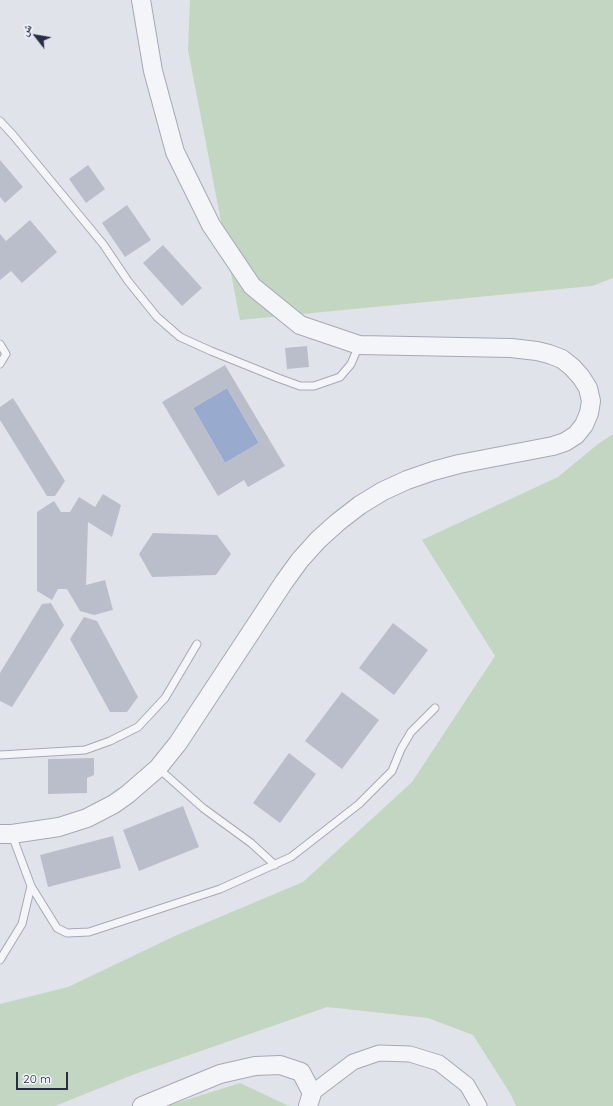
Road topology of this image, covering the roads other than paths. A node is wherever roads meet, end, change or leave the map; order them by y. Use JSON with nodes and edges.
{"nodes":[{"id":1,"x":141,"y":0,"type":"edge"},
{"id":2,"x":0,"y":121,"type":"edge"},
{"id":3,"x":0,"y":344,"type":"edge"},
{"id":4,"x":359,"y":345,"type":"junction"},
{"id":5,"x":0,"y":364,"type":"edge"},
{"id":6,"x":197,"y":644,"type":"dead end"},
{"id":7,"x":435,"y":708,"type":"dead end"},
{"id":8,"x":0,"y":755,"type":"edge"},
{"id":9,"x":158,"y":768,"type":"junction"},
{"id":10,"x":6,"y":834,"type":"edge"},
{"id":11,"x":275,"y":865,"type":"junction"},
{"id":12,"x":31,"y":886,"type":"junction"},
{"id":13,"x":0,"y":960,"type":"edge"},
{"id":14,"x":310,"y":1100,"type":"edge"},
{"id":15,"x":142,"y":1106,"type":"edge"},
{"id":16,"x":479,"y":1106,"type":"edge"}],
"edges":[{"from":1,"to":4,"type":"street"},
{"from":2,"to":4,"type":"lane"},
{"from":3,"to":5,"type":"lane"},
{"from":4,"to":9,"type":"street"},
{"from":6,"to":8,"type":"lane"},
{"from":7,"to":11,"type":"lane"},
{"from":9,"to":10,"type":"street"},
{"from":9,"to":11,"type":"lane"},
{"from":10,"to":12,"type":"lane"},
{"from":11,"to":12,"type":"lane"},
{"from":12,"to":13,"type":"lane"},
{"from":14,"to":15,"type":"street"},
{"from":14,"to":16,"type":"street"}]}
